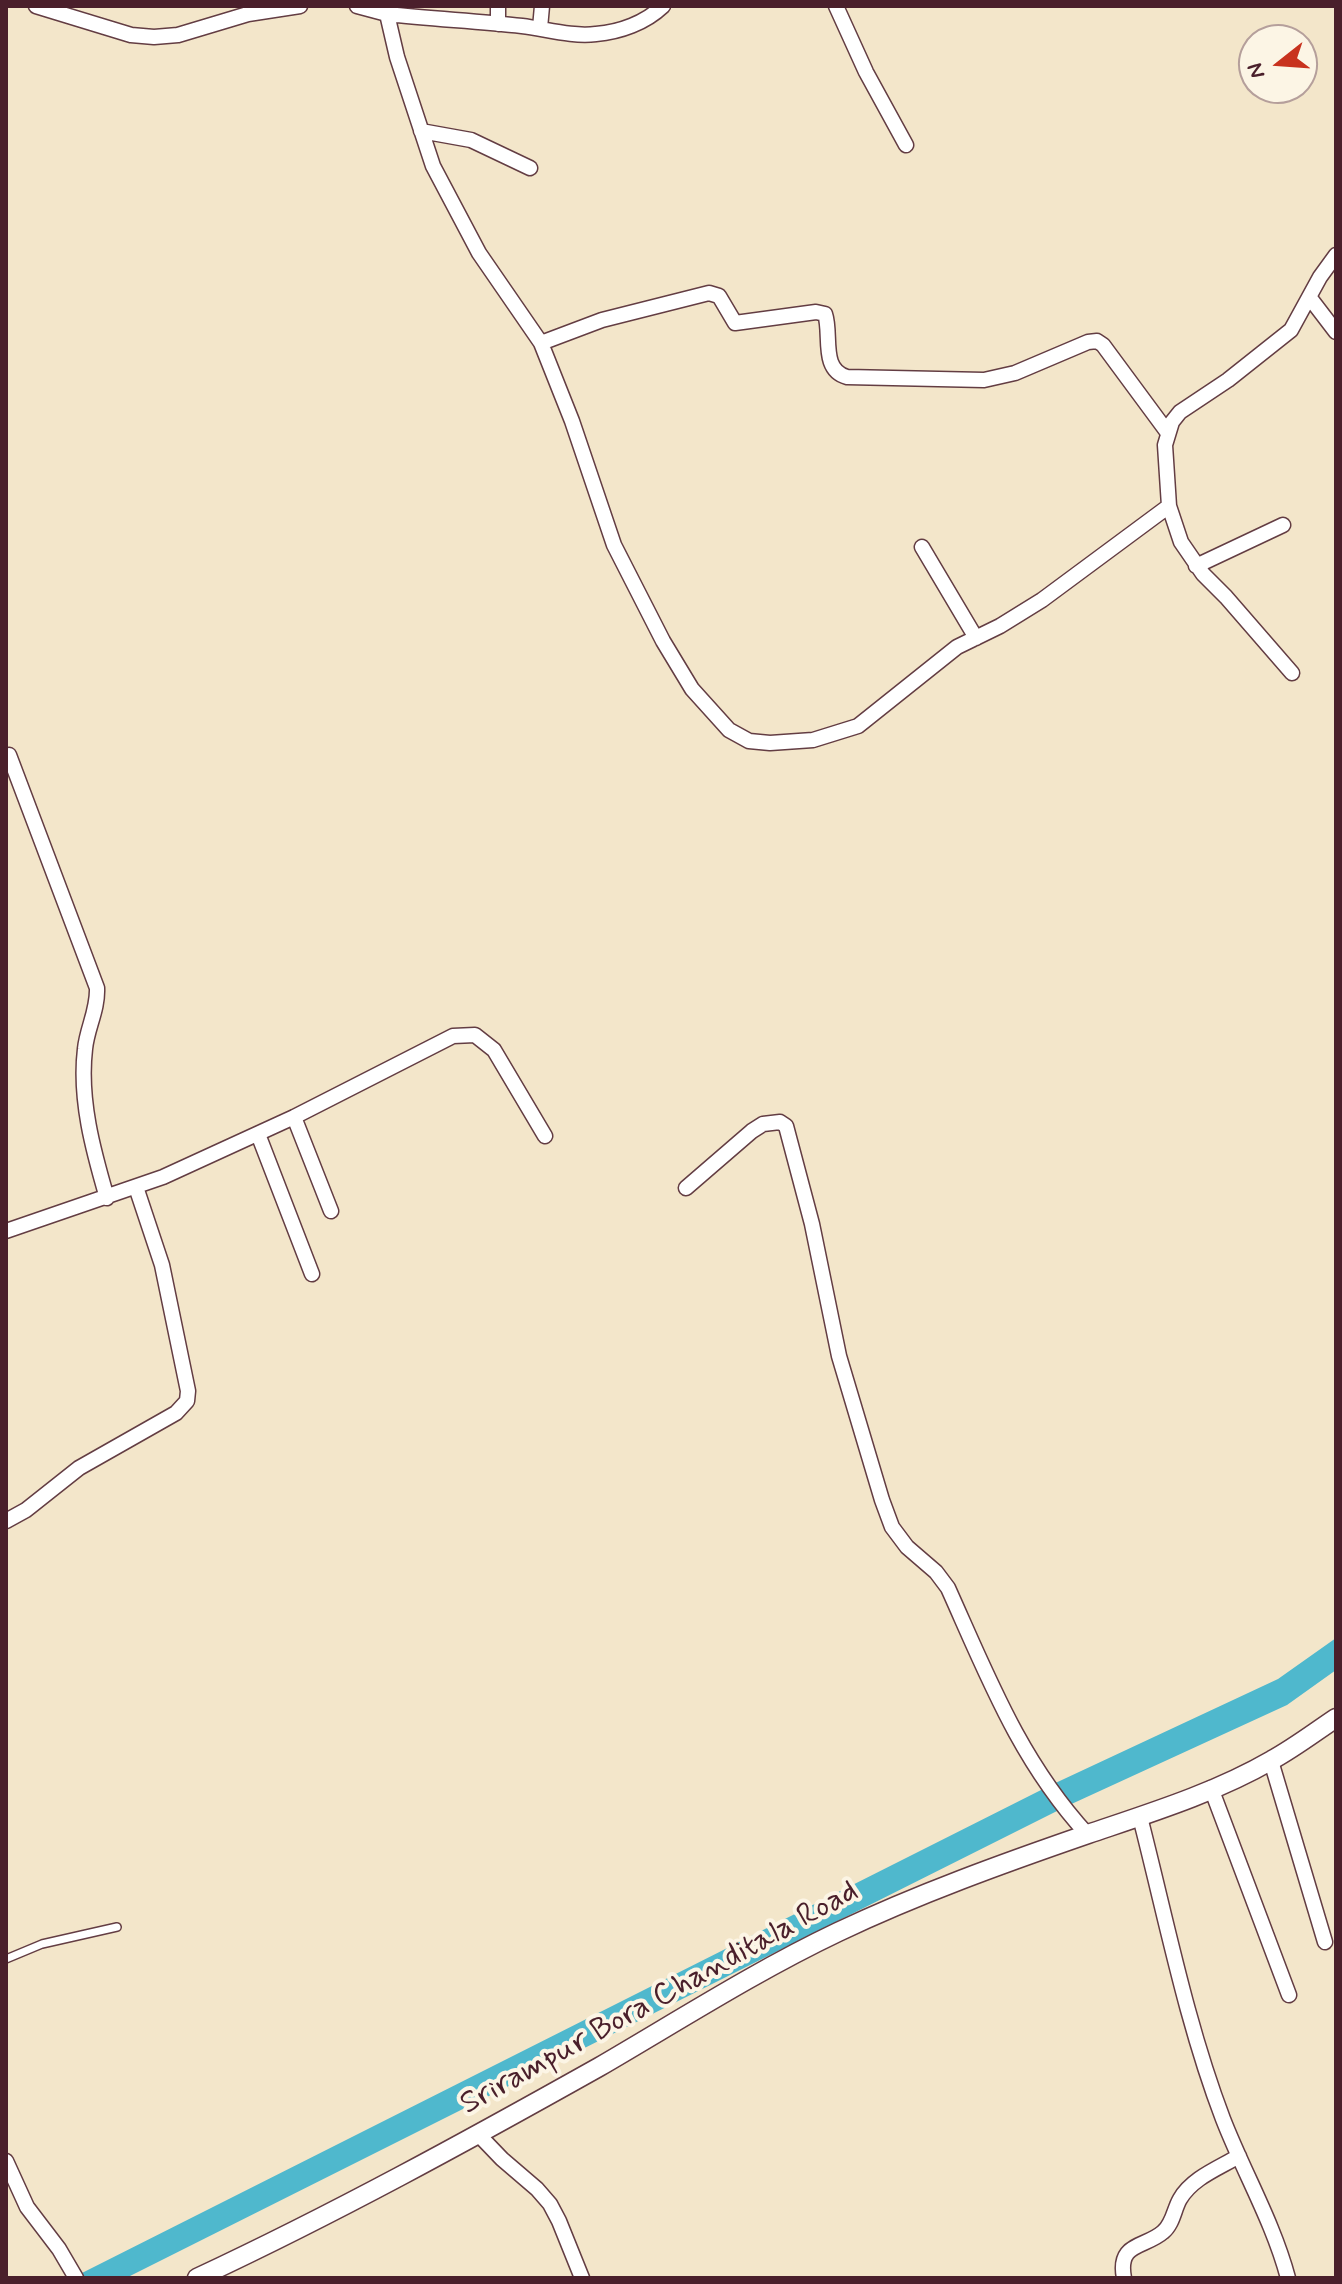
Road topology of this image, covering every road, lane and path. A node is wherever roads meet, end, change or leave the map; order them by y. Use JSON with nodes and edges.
{"nodes":[{"id":1,"x":36,"y":6,"type":"edge"},
{"id":2,"x":300,"y":6,"type":"edge"},
{"id":3,"x":357,"y":6,"type":"edge"},
{"id":4,"x":498,"y":6,"type":"edge"},
{"id":5,"x":542,"y":6,"type":"edge"},
{"id":6,"x":663,"y":6,"type":"edge"},
{"id":7,"x":836,"y":6,"type":"edge"},
{"id":8,"x":223,"y":13,"type":"edge"},
{"id":9,"x":387,"y":14,"type":"junction"},
{"id":10,"x":498,"y":24,"type":"junction"},
{"id":11,"x":540,"y":28,"type":"junction"},
{"id":12,"x":421,"y":131,"type":"junction"},
{"id":13,"x":906,"y":145,"type":"dead end"},
{"id":14,"x":530,"y":168,"type":"dead end"},
{"id":15,"x":1336,"y":255,"type":"edge"},
{"id":16,"x":1310,"y":298,"type":"junction"},
{"id":17,"x":1336,"y":332,"type":"edge"},
{"id":18,"x":541,"y":343,"type":"junction"},
{"id":19,"x":1168,"y":433,"type":"junction"},
{"id":20,"x":1169,"y":506,"type":"junction"},
{"id":21,"x":1283,"y":525,"type":"dead end"},
{"id":22,"x":922,"y":547,"type":"dead end"},
{"id":23,"x":1196,"y":566,"type":"junction"},
{"id":24,"x":976,"y":638,"type":"junction"},
{"id":25,"x":1292,"y":673,"type":"dead end"},
{"id":26,"x":9,"y":755,"type":"dead end"},
{"id":27,"x":294,"y":1117,"type":"junction"},
{"id":28,"x":258,"y":1134,"type":"junction"},
{"id":29,"x":545,"y":1136,"type":"dead end"},
{"id":30,"x":136,"y":1187,"type":"junction"},
{"id":31,"x":686,"y":1188,"type":"dead end"},
{"id":32,"x":107,"y":1198,"type":"junction"},
{"id":33,"x":331,"y":1211,"type":"dead end"},
{"id":34,"x":6,"y":1231,"type":"edge"},
{"id":35,"x":312,"y":1274,"type":"dead end"},
{"id":36,"x":6,"y":1521,"type":"edge"},
{"id":37,"x":1336,"y":1718,"type":"edge"},
{"id":38,"x":1271,"y":1761,"type":"junction"},
{"id":39,"x":1211,"y":1788,"type":"junction"},
{"id":40,"x":1140,"y":1817,"type":"junction"},
{"id":41,"x":1087,"y":1834,"type":"junction"},
{"id":42,"x":117,"y":1927,"type":"dead end"},
{"id":43,"x":1325,"y":1942,"type":"dead end"},
{"id":44,"x":6,"y":1959,"type":"edge"},
{"id":45,"x":1289,"y":1995,"type":"dead end"},
{"id":46,"x":478,"y":2134,"type":"junction"},
{"id":47,"x":1239,"y":2156,"type":"junction"},
{"id":48,"x":6,"y":2161,"type":"edge"},
{"id":49,"x":74,"y":2274,"type":"edge"},
{"id":50,"x":197,"y":2278,"type":"edge"},
{"id":51,"x":582,"y":2278,"type":"edge"},
{"id":52,"x":1124,"y":2278,"type":"edge"},
{"id":53,"x":1288,"y":2278,"type":"edge"}],
"edges":[{"from":1,"to":8,"type":"street"},
{"from":2,"to":8,"type":"street"},
{"from":3,"to":9,"type":"street"},
{"from":4,"to":10,"type":"street"},
{"from":5,"to":11,"type":"street"},
{"from":6,"to":11,"type":"street"},
{"from":7,"to":13,"type":"street"},
{"from":9,"to":10,"type":"street"},
{"from":9,"to":12,"type":"street"},
{"from":10,"to":11,"type":"street"},
{"from":12,"to":14,"type":"street"},
{"from":12,"to":18,"type":"street"},
{"from":15,"to":16,"type":"street"},
{"from":16,"to":17,"type":"street"},
{"from":16,"to":19,"type":"street"},
{"from":18,"to":19,"type":"street"},
{"from":18,"to":24,"type":"street"},
{"from":19,"to":20,"type":"street"},
{"from":20,"to":23,"type":"street"},
{"from":20,"to":24,"type":"street"},
{"from":21,"to":23,"type":"street"},
{"from":22,"to":24,"type":"street"},
{"from":23,"to":25,"type":"street"},
{"from":26,"to":32,"type":"street"},
{"from":27,"to":28,"type":"street"},
{"from":27,"to":29,"type":"street"},
{"from":27,"to":33,"type":"street"},
{"from":28,"to":30,"type":"street"},
{"from":28,"to":35,"type":"street"},
{"from":30,"to":32,"type":"street"},
{"from":30,"to":36,"type":"street"},
{"from":31,"to":41,"type":"street"},
{"from":32,"to":34,"type":"street"},
{"from":37,"to":38,"type":"street","name":"Srirampur Bora Chanditala Road"},
{"from":38,"to":39,"type":"street","name":"Srirampur Bora Chanditala Road"},
{"from":38,"to":43,"type":"street"},
{"from":39,"to":40,"type":"street","name":"Srirampur Bora Chanditala Road"},
{"from":39,"to":45,"type":"street"},
{"from":40,"to":41,"type":"street","name":"Srirampur Bora Chanditala Road"},
{"from":40,"to":47,"type":"street"},
{"from":41,"to":46,"type":"street","name":"Srirampur Bora Chanditala Road"},
{"from":42,"to":44,"type":"lane"},
{"from":46,"to":50,"type":"street","name":"Srirampur Bora Chanditala Road"},
{"from":46,"to":51,"type":"street"},
{"from":47,"to":52,"type":"street"},
{"from":47,"to":53,"type":"street"},
{"from":48,"to":49,"type":"street"}]}
